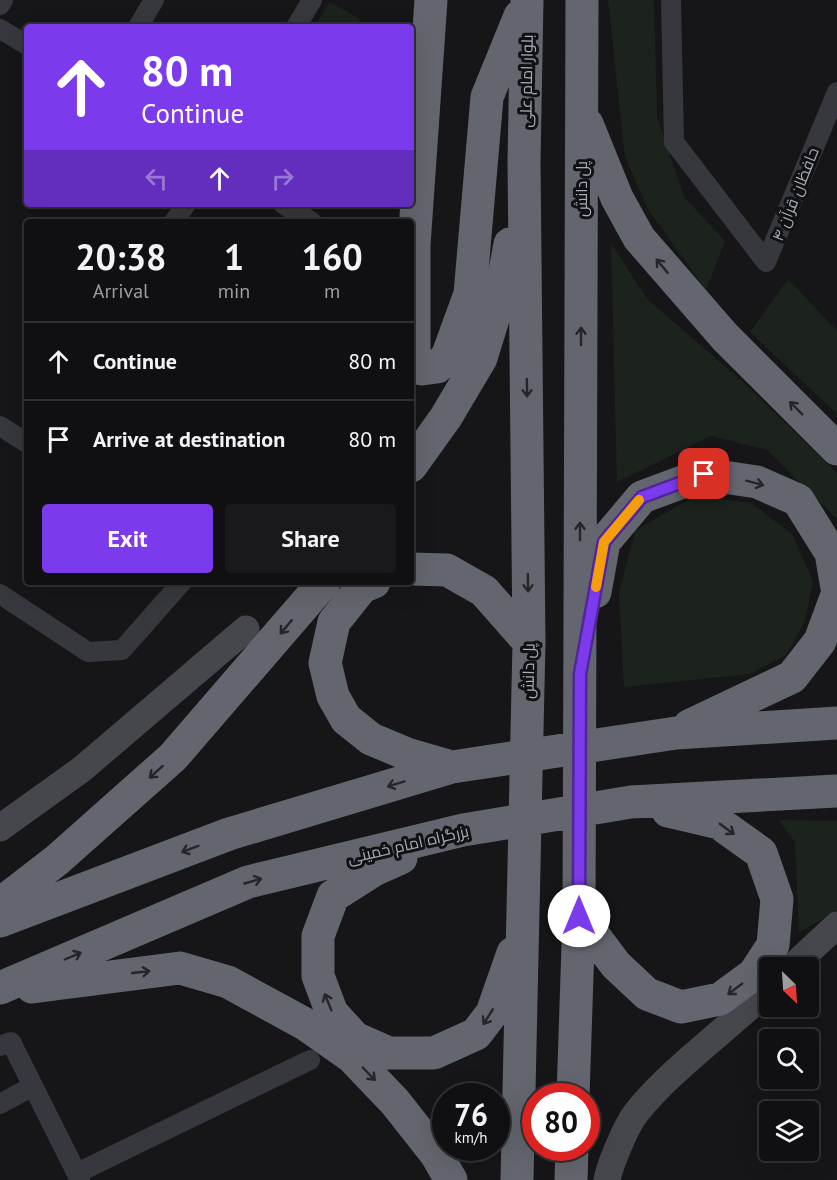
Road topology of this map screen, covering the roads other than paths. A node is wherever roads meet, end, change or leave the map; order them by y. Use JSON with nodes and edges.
{"nodes":[{"id":1,"x":3,"y":0,"type":"edge"},
{"id":2,"x":154,"y":0,"type":"edge"},
{"id":3,"x":312,"y":0,"type":"edge"},
{"id":4,"x":431,"y":0,"type":"edge"},
{"id":5,"x":526,"y":0,"type":"edge"},
{"id":6,"x":582,"y":0,"type":"edge"},
{"id":7,"x":671,"y":0,"type":"edge"},
{"id":8,"x":0,"y":5,"type":"edge"},
{"id":9,"x":140,"y":24,"type":"edge"},
{"id":10,"x":298,"y":24,"type":"edge"},
{"id":11,"x":0,"y":29,"type":"edge"},
{"id":12,"x":24,"y":43,"type":"edge"},
{"id":13,"x":837,"y":92,"type":"edge"},
{"id":14,"x":581,"y":109,"type":"junction"},
{"id":15,"x":524,"y":162,"type":"junction"},
{"id":16,"x":288,"y":207,"type":"edge"},
{"id":17,"x":307,"y":219,"type":"edge"},
{"id":18,"x":414,"y":254,"type":"edge"},
{"id":19,"x":414,"y":362,"type":"edge"},
{"id":20,"x":0,"y":426,"type":"edge"},
{"id":21,"x":24,"y":440,"type":"edge"},
{"id":22,"x":837,"y":449,"type":"edge"},
{"id":23,"x":414,"y":462,"type":"edge"},
{"id":24,"x":414,"y":569,"type":"edge"},
{"id":25,"x":179,"y":585,"type":"edge"},
{"id":26,"x":321,"y":585,"type":"edge"},
{"id":27,"x":367,"y":585,"type":"edge"},
{"id":28,"x":837,"y":588,"type":"edge"},
{"id":29,"x":0,"y":594,"type":"edge"},
{"id":30,"x":837,"y":596,"type":"edge"},
{"id":31,"x":246,"y":629,"type":"dead end"},
{"id":32,"x":529,"y":642,"type":"junction"},
{"id":33,"x":580,"y":674,"type":"junction"},
{"id":34,"x":837,"y":723,"type":"edge"},
{"id":35,"x":676,"y":733,"type":"junction"},
{"id":36,"x":452,"y":767,"type":"junction"},
{"id":37,"x":837,"y":791,"type":"edge"},
{"id":38,"x":631,"y":802,"type":"junction"},
{"id":39,"x":0,"y":828,"type":"edge"},
{"id":40,"x":464,"y":830,"type":"junction"},
{"id":41,"x":0,"y":904,"type":"edge"},
{"id":42,"x":579,"y":916,"type":"junction"},
{"id":43,"x":0,"y":921,"type":"edge"},
{"id":44,"x":523,"y":923,"type":"junction"},
{"id":45,"x":837,"y":925,"type":"edge"},
{"id":46,"x":802,"y":957,"type":"edge"},
{"id":47,"x":0,"y":989,"type":"edge"},
{"id":48,"x":759,"y":998,"type":"edge"},
{"id":49,"x":0,"y":1046,"type":"edge"},
{"id":50,"x":310,"y":1060,"type":"dead end"},
{"id":51,"x":573,"y":1083,"type":"edge"},
{"id":52,"x":33,"y":1086,"type":"junction"},
{"id":53,"x":0,"y":1104,"type":"edge"},
{"id":54,"x":572,"y":1161,"type":"edge"},
{"id":55,"x":78,"y":1177,"type":"edge"},
{"id":56,"x":451,"y":1180,"type":"edge"},
{"id":57,"x":517,"y":1180,"type":"edge"},
{"id":58,"x":571,"y":1180,"type":"edge"},
{"id":59,"x":607,"y":1180,"type":"edge"}],
"edges":[{"from":1,"to":8,"type":"street"},
{"from":2,"to":9,"type":"street"},
{"from":3,"to":10,"type":"street"},
{"from":4,"to":18,"type":"highway"},
{"from":5,"to":15,"type":"highway","name":"بلوار امام علی"},
{"from":5,"to":19,"type":"highway"},
{"from":6,"to":14,"type":"highway"},
{"from":7,"to":13,"type":"street","name":"حافظان قرآن ۴"},
{"from":11,"to":12,"type":"street"},
{"from":22,"to":14,"type":"highway","one_way":true},
{"from":33,"to":14,"type":"highway","name":"پل دانش","one_way":true},
{"from":15,"to":23,"type":"highway"},
{"from":15,"to":32,"type":"highway","name":"پل دانش","one_way":true},
{"from":16,"to":17,"type":"street"},
{"from":20,"to":21,"type":"street"},
{"from":24,"to":32,"type":"highway"},
{"from":25,"to":29,"type":"street"},
{"from":26,"to":41,"type":"highway","one_way":true},
{"from":27,"to":36,"type":"highway"},
{"from":33,"to":28,"type":"highway","one_way":true},
{"from":30,"to":35,"type":"highway"},
{"from":31,"to":39,"type":"street"},
{"from":32,"to":44,"type":"highway","name":"پل دانش"},
{"from":33,"to":42,"type":"highway","name":"پل دانش"},
{"from":34,"to":35,"type":"highway"},
{"from":35,"to":36,"type":"highway"},
{"from":36,"to":43,"type":"highway","one_way":true},
{"from":37,"to":38,"type":"highway","name":"بزرگراه امام خمینی"},
{"from":38,"to":40,"type":"highway","name":"بزرگراه امام خمینی"},
{"from":38,"to":42,"type":"highway","one_way":true},
{"from":44,"to":40,"type":"highway","one_way":true},
{"from":47,"to":40,"type":"highway","name":"بزرگراه امام خمینی","one_way":true},
{"from":42,"to":51,"type":"highway","name":"پل دانش"},
{"from":44,"to":57,"type":"highway","name":"پل دانش"},
{"from":45,"to":46,"type":"street"},
{"from":47,"to":56,"type":"highway","one_way":true},
{"from":48,"to":59,"type":"street"},
{"from":49,"to":52,"type":"street"},
{"from":50,"to":55,"type":"street"},
{"from":52,"to":53,"type":"street"},
{"from":52,"to":55,"type":"street"},
{"from":54,"to":58,"type":"highway"}]}
